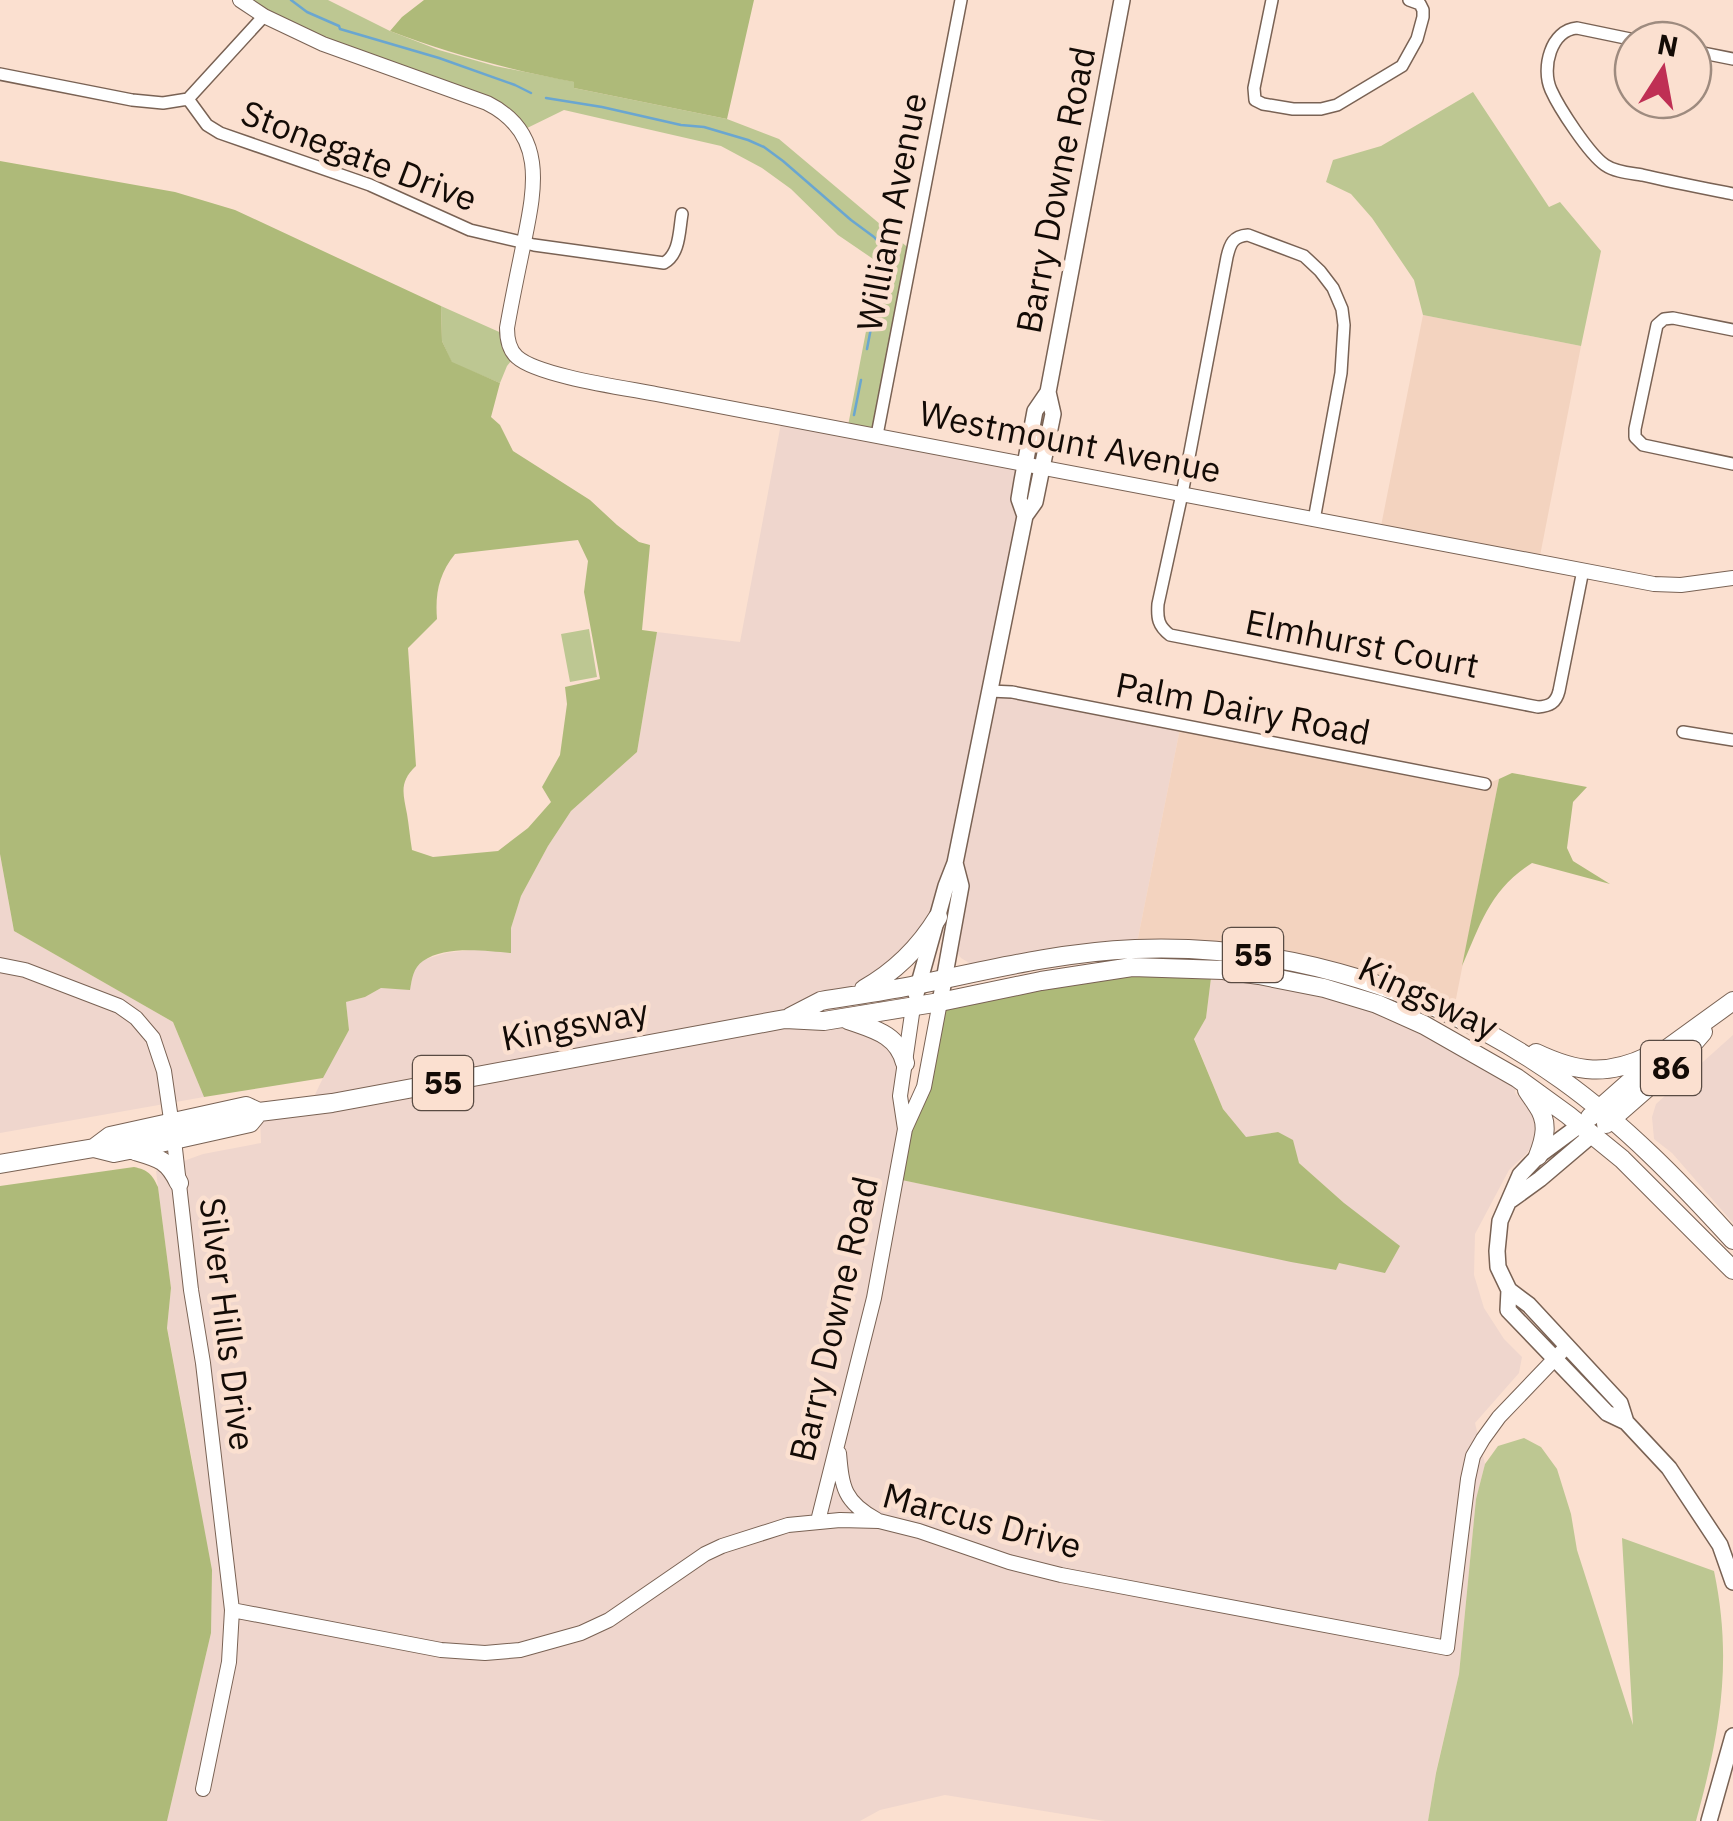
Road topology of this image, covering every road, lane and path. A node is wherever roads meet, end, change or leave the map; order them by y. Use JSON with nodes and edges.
{"nodes":[{"id":1,"x":240,"y":0,"type":"edge"},
{"id":2,"x":961,"y":0,"type":"edge"},
{"id":3,"x":1122,"y":0,"type":"edge"},
{"id":4,"x":1272,"y":0,"type":"edge"},
{"id":5,"x":1409,"y":0,"type":"edge"},
{"id":6,"x":264,"y":16,"type":"junction"},
{"id":7,"x":1613,"y":35,"type":"edge"},
{"id":8,"x":0,"y":74,"type":"edge"},
{"id":9,"x":188,"y":99,"type":"junction"},
{"id":10,"x":1733,"y":194,"type":"edge"},
{"id":11,"x":682,"y":214,"type":"dead end"},
{"id":12,"x":524,"y":243,"type":"junction"},
{"id":13,"x":1733,"y":330,"type":"edge"},
{"id":14,"x":1048,"y":392,"type":"junction"},
{"id":15,"x":877,"y":435,"type":"junction"},
{"id":16,"x":1025,"y":464,"type":"junction"},
{"id":17,"x":1733,"y":464,"type":"edge"},
{"id":18,"x":1042,"y":467,"type":"junction"},
{"id":19,"x":1182,"y":494,"type":"junction"},
{"id":20,"x":1025,"y":516,"type":"junction"},
{"id":21,"x":1314,"y":520,"type":"junction"},
{"id":22,"x":1582,"y":570,"type":"junction"},
{"id":23,"x":1733,"y":578,"type":"edge"},
{"id":24,"x":990,"y":691,"type":"junction"},
{"id":25,"x":1683,"y":732,"type":"dead end"},
{"id":26,"x":1733,"y":740,"type":"edge"},
{"id":27,"x":1485,"y":784,"type":"dead end"},
{"id":28,"x":955,"y":863,"type":"junction"},
{"id":29,"x":938,"y":917,"type":"junction"},
{"id":30,"x":0,"y":965,"type":"edge"},
{"id":31,"x":944,"y":978,"type":"junction"},
{"id":32,"x":918,"y":984,"type":"junction"},
{"id":33,"x":852,"y":996,"type":"junction"},
{"id":34,"x":940,"y":1002,"type":"junction"},
{"id":35,"x":1728,"y":1005,"type":"edge"},
{"id":36,"x":913,"y":1007,"type":"junction"},
{"id":37,"x":843,"y":1018,"type":"junction"},
{"id":38,"x":785,"y":1020,"type":"junction"},
{"id":39,"x":1492,"y":1037,"type":"junction"},
{"id":40,"x":1668,"y":1048,"type":"junction"},
{"id":41,"x":904,"y":1063,"type":"junction"},
{"id":42,"x":1525,"y":1084,"type":"junction"},
{"id":43,"x":1605,"y":1115,"type":"junction"},
{"id":44,"x":905,"y":1129,"type":"junction"},
{"id":45,"x":1586,"y":1130,"type":"junction"},
{"id":46,"x":173,"y":1131,"type":"junction"},
{"id":47,"x":94,"y":1148,"type":"junction"},
{"id":48,"x":129,"y":1150,"type":"junction"},
{"id":49,"x":1538,"y":1156,"type":"junction"},
{"id":50,"x":0,"y":1164,"type":"edge"},
{"id":51,"x":179,"y":1184,"type":"junction"},
{"id":52,"x":1508,"y":1202,"type":"junction"},
{"id":53,"x":1733,"y":1240,"type":"edge"},
{"id":54,"x":1733,"y":1270,"type":"edge"},
{"id":55,"x":1509,"y":1290,"type":"junction"},
{"id":56,"x":1567,"y":1346,"type":"junction"},
{"id":57,"x":1553,"y":1360,"type":"junction"},
{"id":58,"x":1626,"y":1422,"type":"junction"},
{"id":59,"x":838,"y":1442,"type":"junction"},
{"id":60,"x":818,"y":1521,"type":"junction"},
{"id":61,"x":880,"y":1521,"type":"junction"},
{"id":62,"x":1733,"y":1582,"type":"edge"},
{"id":63,"x":232,"y":1610,"type":"junction"},
{"id":64,"x":1733,"y":1736,"type":"edge"},
{"id":65,"x":204,"y":1789,"type":"dead end"},
{"id":66,"x":1708,"y":1821,"type":"edge"}],
"edges":[{"from":1,"to":6,"type":"street","name":"Westmount Avenue"},
{"from":2,"to":15,"type":"street","name":"William Avenue"},
{"from":3,"to":14,"type":"main road","name":"Barry Downe Road"},
{"from":4,"to":5,"type":"street"},
{"from":6,"to":9,"type":"street"},
{"from":6,"to":12,"type":"street","name":"Westmount Avenue"},
{"from":7,"to":10,"type":"street"},
{"from":8,"to":9,"type":"street"},
{"from":9,"to":12,"type":"street","name":"Stonegate Drive"},
{"from":11,"to":12,"type":"street","name":"Stonegate Drive"},
{"from":12,"to":15,"type":"street","name":"Westmount Avenue"},
{"from":13,"to":17,"type":"street"},
{"from":14,"to":16,"type":"main road","name":"Barry Downe Road"},
{"from":14,"to":18,"type":"main road","name":"Barry Downe Road"},
{"from":15,"to":16,"type":"street","name":"Westmount Avenue"},
{"from":16,"to":18,"type":"street","name":"Westmount Avenue"},
{"from":16,"to":20,"type":"main road","name":"Barry Downe Road"},
{"from":18,"to":19,"type":"street","name":"Westmount Avenue"},
{"from":18,"to":20,"type":"main road","name":"Barry Downe Road"},
{"from":19,"to":21,"type":"street","name":"Westmount Avenue"},
{"from":19,"to":21,"type":"street"},
{"from":19,"to":22,"type":"street","name":"Elmhurst Court"},
{"from":20,"to":24,"type":"main road","name":"Barry Downe Road"},
{"from":21,"to":22,"type":"street","name":"Westmount Avenue"},
{"from":22,"to":23,"type":"street","name":"Westmount Avenue"},
{"from":24,"to":27,"type":"street","name":"Palm Dairy Road"},
{"from":24,"to":28,"type":"main road","name":"Barry Downe Road"},
{"from":25,"to":26,"type":"street"},
{"from":28,"to":29,"type":"main road","name":"Barry Downe Road"},
{"from":28,"to":31,"type":"main road","name":"Barry Downe Road"},
{"from":29,"to":32,"type":"main road","name":"Barry Downe Road"},
{"from":29,"to":33,"type":"main road"},
{"from":30,"to":46,"type":"street","name":"Silver Hills Drive"},
{"from":31,"to":32,"type":"main road","name":"Kingsway","number":"55"},
{"from":31,"to":34,"type":"main road","name":"Barry Downe Road"},
{"from":31,"to":39,"type":"main road","name":"Kingsway","number":"55"},
{"from":32,"to":33,"type":"main road","name":"Kingsway","number":"55"},
{"from":32,"to":36,"type":"main road","name":"Barry Downe Road"},
{"from":33,"to":38,"type":"main road","name":"Kingsway","number":"55"},
{"from":34,"to":36,"type":"main road","name":"Kingsway","number":"55"},
{"from":34,"to":42,"type":"main road","name":"Kingsway","number":"55"},
{"from":34,"to":44,"type":"street","name":"Barry Downe Road"},
{"from":35,"to":40,"type":"main road","number":"86"},
{"from":35,"to":43,"type":"main road","number":"86"},
{"from":36,"to":37,"type":"main road","name":"Kingsway","number":"55"},
{"from":36,"to":41,"type":"street","name":"Barry Downe Road"},
{"from":37,"to":38,"type":"main road","name":"Kingsway","number":"55"},
{"from":37,"to":41,"type":"main road"},
{"from":38,"to":46,"type":"main road","name":"Kingsway","number":"55"},
{"from":39,"to":40,"type":"main road"},
{"from":39,"to":43,"type":"main road","name":"Kingsway","number":"55"},
{"from":40,"to":43,"type":"main road","number":"86"},
{"from":41,"to":44,"type":"street","name":"Barry Downe Road"},
{"from":42,"to":45,"type":"main road","name":"Kingsway","number":"55"},
{"from":42,"to":49,"type":"main road"},
{"from":43,"to":45,"type":"main road","number":"86"},
{"from":43,"to":53,"type":"main road","name":"Kingsway","number":"55"},
{"from":44,"to":59,"type":"street","name":"Barry Downe Road"},
{"from":45,"to":49,"type":"main road"},
{"from":45,"to":52,"type":"main road"},
{"from":45,"to":54,"type":"main road","name":"Kingsway","number":"55"},
{"from":46,"to":47,"type":"main road","name":"Kingsway","number":"55"},
{"from":46,"to":48,"type":"main road","name":"Kingsway","number":"55"},
{"from":46,"to":51,"type":"street","name":"Silver Hills Drive"},
{"from":47,"to":48,"type":"main road","name":"Kingsway","number":"55"},
{"from":47,"to":50,"type":"main road","name":"Kingsway","number":"55"},
{"from":48,"to":51,"type":"main road"},
{"from":49,"to":52,"type":"main road"},
{"from":51,"to":63,"type":"street","name":"Silver Hills Drive"},
{"from":52,"to":55,"type":"main road"},
{"from":55,"to":56,"type":"main road"},
{"from":55,"to":57,"type":"main road"},
{"from":56,"to":57,"type":"street"},
{"from":56,"to":58,"type":"main road"},
{"from":57,"to":58,"type":"main road"},
{"from":57,"to":61,"type":"street","name":"Marcus Drive"},
{"from":58,"to":62,"type":"main road"},
{"from":59,"to":60,"type":"street","name":"Barry Downe Road"},
{"from":59,"to":61,"type":"street"},
{"from":60,"to":61,"type":"street","name":"Marcus Drive"},
{"from":60,"to":63,"type":"street","name":"Marcus Drive"},
{"from":63,"to":65,"type":"street","name":"Silver Hills Drive"},
{"from":64,"to":66,"type":"main road"}]}
